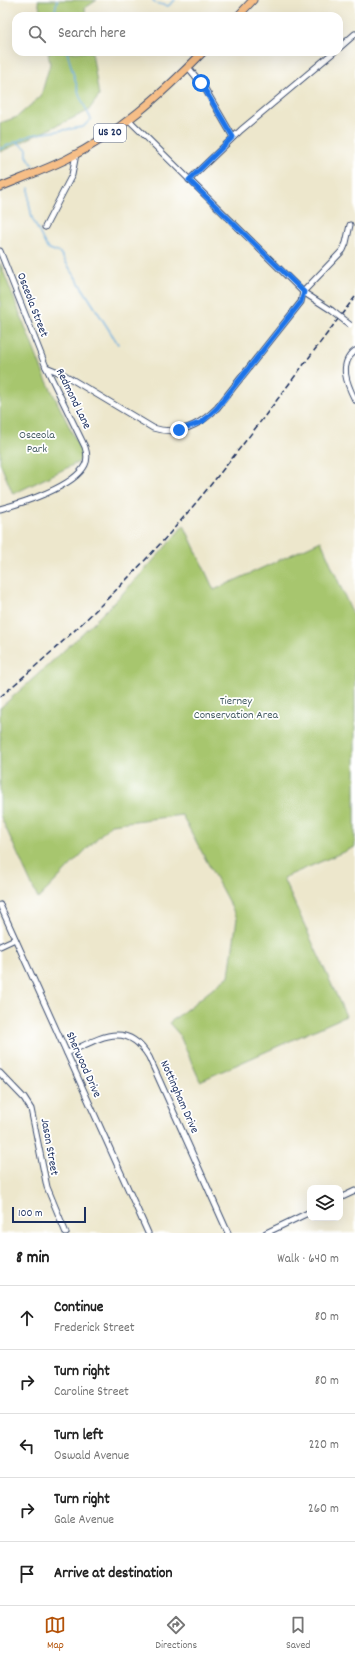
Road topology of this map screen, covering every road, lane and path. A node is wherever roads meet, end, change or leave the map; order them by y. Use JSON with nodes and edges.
{"nodes":[{"id":1,"x":253,"y":0,"type":"edge"},
{"id":2,"x":242,"y":12,"type":"edge"},
{"id":3,"x":355,"y":34,"type":"edge"},
{"id":4,"x":343,"y":44,"type":"edge"},
{"id":5,"x":199,"y":56,"type":"edge"},
{"id":6,"x":329,"y":56,"type":"edge"},
{"id":7,"x":188,"y":67,"type":"junction"},
{"id":8,"x":129,"y":120,"type":"junction"},
{"id":9,"x":233,"y":137,"type":"junction"},
{"id":10,"x":76,"y":154,"type":"junction"},
{"id":11,"x":189,"y":180,"type":"junction"},
{"id":12,"x":0,"y":187,"type":"edge"},
{"id":13,"x":350,"y":225,"type":"dead end"},
{"id":14,"x":45,"y":227,"type":"dead end"},
{"id":15,"x":0,"y":251,"type":"edge"},
{"id":16,"x":304,"y":292,"type":"junction"},
{"id":17,"x":353,"y":326,"type":"edge"},
{"id":18,"x":355,"y":351,"type":"edge"},
{"id":19,"x":46,"y":367,"type":"junction"},
{"id":20,"x":355,"y":400,"type":"edge"},
{"id":21,"x":0,"y":509,"type":"edge"},
{"id":22,"x":0,"y":905,"type":"edge"},
{"id":23,"x":15,"y":939,"type":"junction"},
{"id":24,"x":0,"y":946,"type":"edge"},
{"id":25,"x":67,"y":1053,"type":"junction"},
{"id":26,"x":0,"y":1073,"type":"edge"},
{"id":27,"x":355,"y":1191,"type":"edge"},
{"id":28,"x":343,"y":1197,"type":"edge"},
{"id":29,"x":307,"y":1213,"type":"edge"},
{"id":30,"x":66,"y":1233,"type":"edge"},
{"id":31,"x":148,"y":1233,"type":"edge"},
{"id":32,"x":228,"y":1233,"type":"edge"},
{"id":33,"x":266,"y":1233,"type":"edge"}],
"edges":[{"from":1,"to":2,"type":"highway"},
{"from":3,"to":4,"type":"street"},
{"from":5,"to":7,"type":"highway","number":"US 20"},
{"from":6,"to":9,"type":"street"},
{"from":7,"to":8,"type":"highway","number":"US 20"},
{"from":7,"to":9,"type":"street"},
{"from":8,"to":10,"type":"highway","number":"US 20"},
{"from":8,"to":11,"type":"street"},
{"from":9,"to":11,"type":"street"},
{"from":10,"to":12,"type":"highway","number":"US 20"},
{"from":10,"to":14,"type":"street"},
{"from":11,"to":16,"type":"street"},
{"from":13,"to":16,"type":"street"},
{"from":15,"to":19,"type":"street","name":"Osceola Street"},
{"from":16,"to":17,"type":"street","bridge":true},
{"from":16,"to":19,"type":"street","name":"Redmond Lane"},
{"from":18,"to":20,"type":"street"},
{"from":19,"to":21,"type":"street","name":"Redmond Lane"},
{"from":22,"to":23,"type":"street","name":"Sherwood Drive"},
{"from":23,"to":24,"type":"street"},
{"from":23,"to":25,"type":"street","name":"Sherwood Drive"},
{"from":25,"to":31,"type":"street","name":"Sherwood Drive"},
{"from":25,"to":32,"type":"street","name":"Nottingham Drive"},
{"from":26,"to":30,"type":"street","name":"Jason Street"},
{"from":27,"to":28,"type":"street"},
{"from":29,"to":33,"type":"street"}]}
